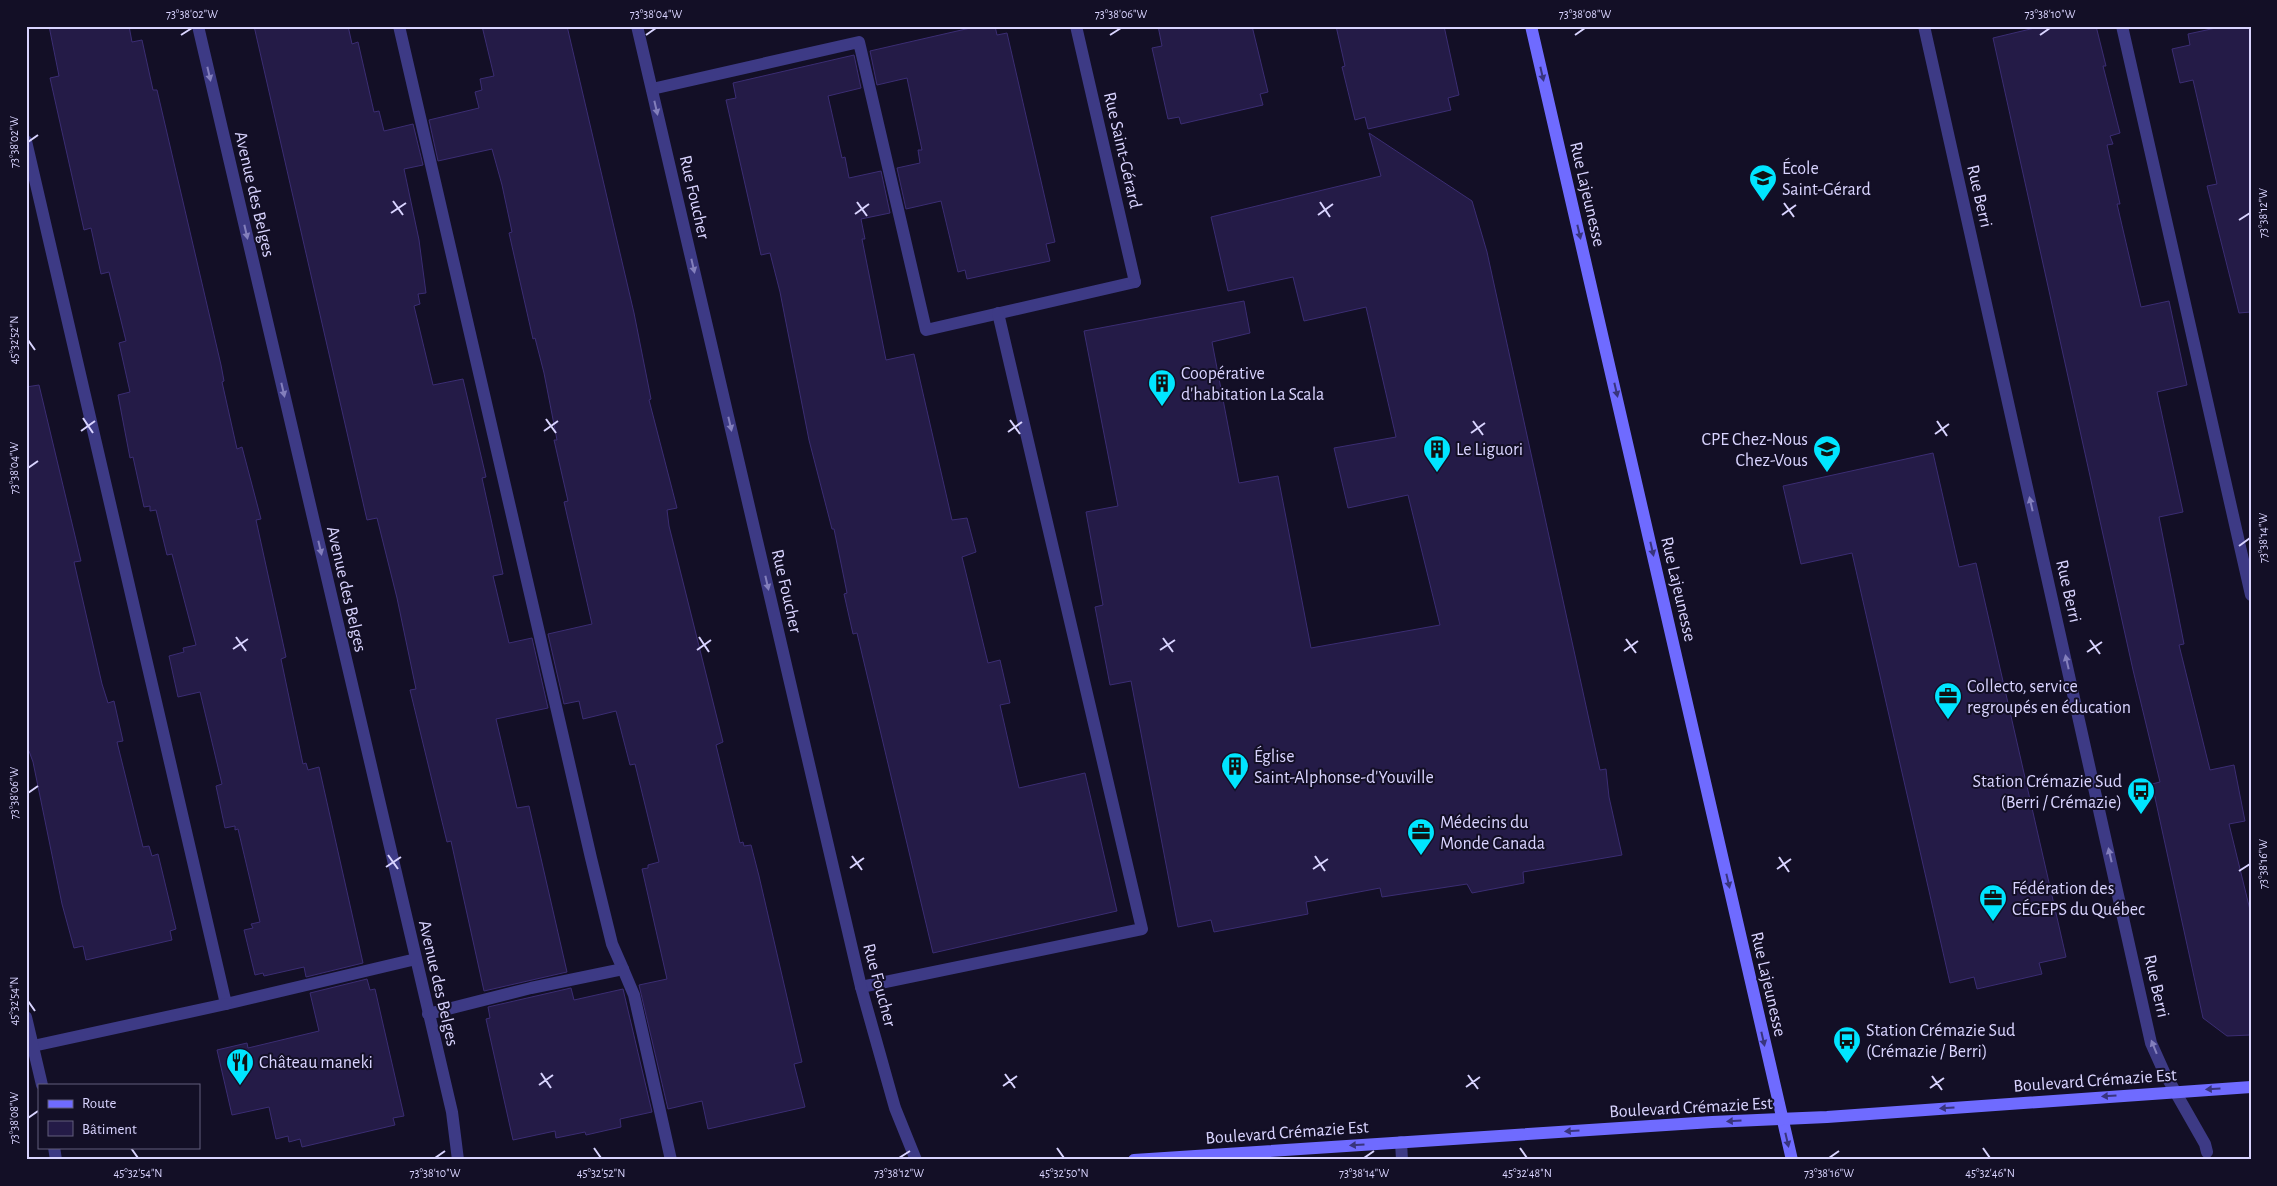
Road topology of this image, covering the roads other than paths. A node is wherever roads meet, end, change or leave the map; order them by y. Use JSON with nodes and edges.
{"nodes":[{"id":1,"x":198,"y":26,"type":"edge"},
{"id":2,"x":399,"y":26,"type":"edge"},
{"id":3,"x":637,"y":26,"type":"edge"},
{"id":4,"x":1076,"y":26,"type":"edge"},
{"id":5,"x":1531,"y":26,"type":"edge"},
{"id":6,"x":1924,"y":26,"type":"edge"},
{"id":7,"x":2122,"y":26,"type":"edge"},
{"id":8,"x":652,"y":89,"type":"junction"},
{"id":9,"x":26,"y":141,"type":"edge"},
{"id":10,"x":998,"y":313,"type":"junction"},
{"id":11,"x":2251,"y":595,"type":"edge"},
{"id":12,"x":416,"y":958,"type":"junction"},
{"id":13,"x":623,"y":969,"type":"junction"},
{"id":14,"x":861,"y":987,"type":"junction"},
{"id":15,"x":226,"y":1004,"type":"junction"},
{"id":16,"x":428,"y":1014,"type":"junction"},
{"id":17,"x":26,"y":1017,"type":"edge"},
{"id":18,"x":33,"y":1046,"type":"junction"},
{"id":19,"x":42,"y":1084,"type":"edge"},
{"id":20,"x":2251,"y":1087,"type":"edge"},
{"id":21,"x":2175,"y":1091,"type":"junction"},
{"id":22,"x":1783,"y":1119,"type":"junction"},
{"id":23,"x":1401,"y":1142,"type":"junction"},
{"id":24,"x":2207,"y":1152,"type":"dead end"},
{"id":25,"x":458,"y":1160,"type":"edge"},
{"id":26,"x":671,"y":1160,"type":"edge"},
{"id":27,"x":916,"y":1160,"type":"edge"},
{"id":28,"x":1134,"y":1160,"type":"edge"},
{"id":29,"x":1402,"y":1160,"type":"edge"},
{"id":30,"x":1792,"y":1160,"type":"edge"}],
"edges":[{"from":1,"to":12,"type":"street","name":"Avenue des Belges","one_way":true},
{"from":2,"to":13,"type":"street"},
{"from":3,"to":8,"type":"street","name":"Rue Foucher"},
{"from":4,"to":10,"type":"street","name":"Rue Saint-Gérard"},
{"from":5,"to":22,"type":"main road","name":"Rue Lajeunesse","one_way":true},
{"from":21,"to":6,"type":"street","name":"Rue Berri","one_way":true},
{"from":7,"to":11,"type":"street"},
{"from":8,"to":10,"type":"street"},
{"from":8,"to":14,"type":"street","name":"Rue Foucher","one_way":true},
{"from":9,"to":15,"type":"street"},
{"from":10,"to":14,"type":"street"},
{"from":12,"to":15,"type":"street"},
{"from":12,"to":16,"type":"street","name":"Avenue des Belges"},
{"from":13,"to":16,"type":"street"},
{"from":13,"to":26,"type":"street"},
{"from":14,"to":27,"type":"street","name":"Rue Foucher"},
{"from":15,"to":18,"type":"street"},
{"from":16,"to":25,"type":"street","name":"Avenue des Belges"},
{"from":17,"to":18,"type":"street"},
{"from":18,"to":19,"type":"street"},
{"from":20,"to":21,"type":"main road","name":"Boulevard Crémazie Est","one_way":true},
{"from":21,"to":22,"type":"main road","name":"Boulevard Crémazie Est","one_way":true},
{"from":21,"to":24,"type":"street","name":"Rue Berri"},
{"from":22,"to":23,"type":"main road","name":"Boulevard Crémazie Est","one_way":true},
{"from":22,"to":30,"type":"main road","name":"Rue Lajeunesse","one_way":true},
{"from":23,"to":28,"type":"main road","name":"Boulevard Crémazie Est","one_way":true},
{"from":23,"to":29,"type":"street"}]}
